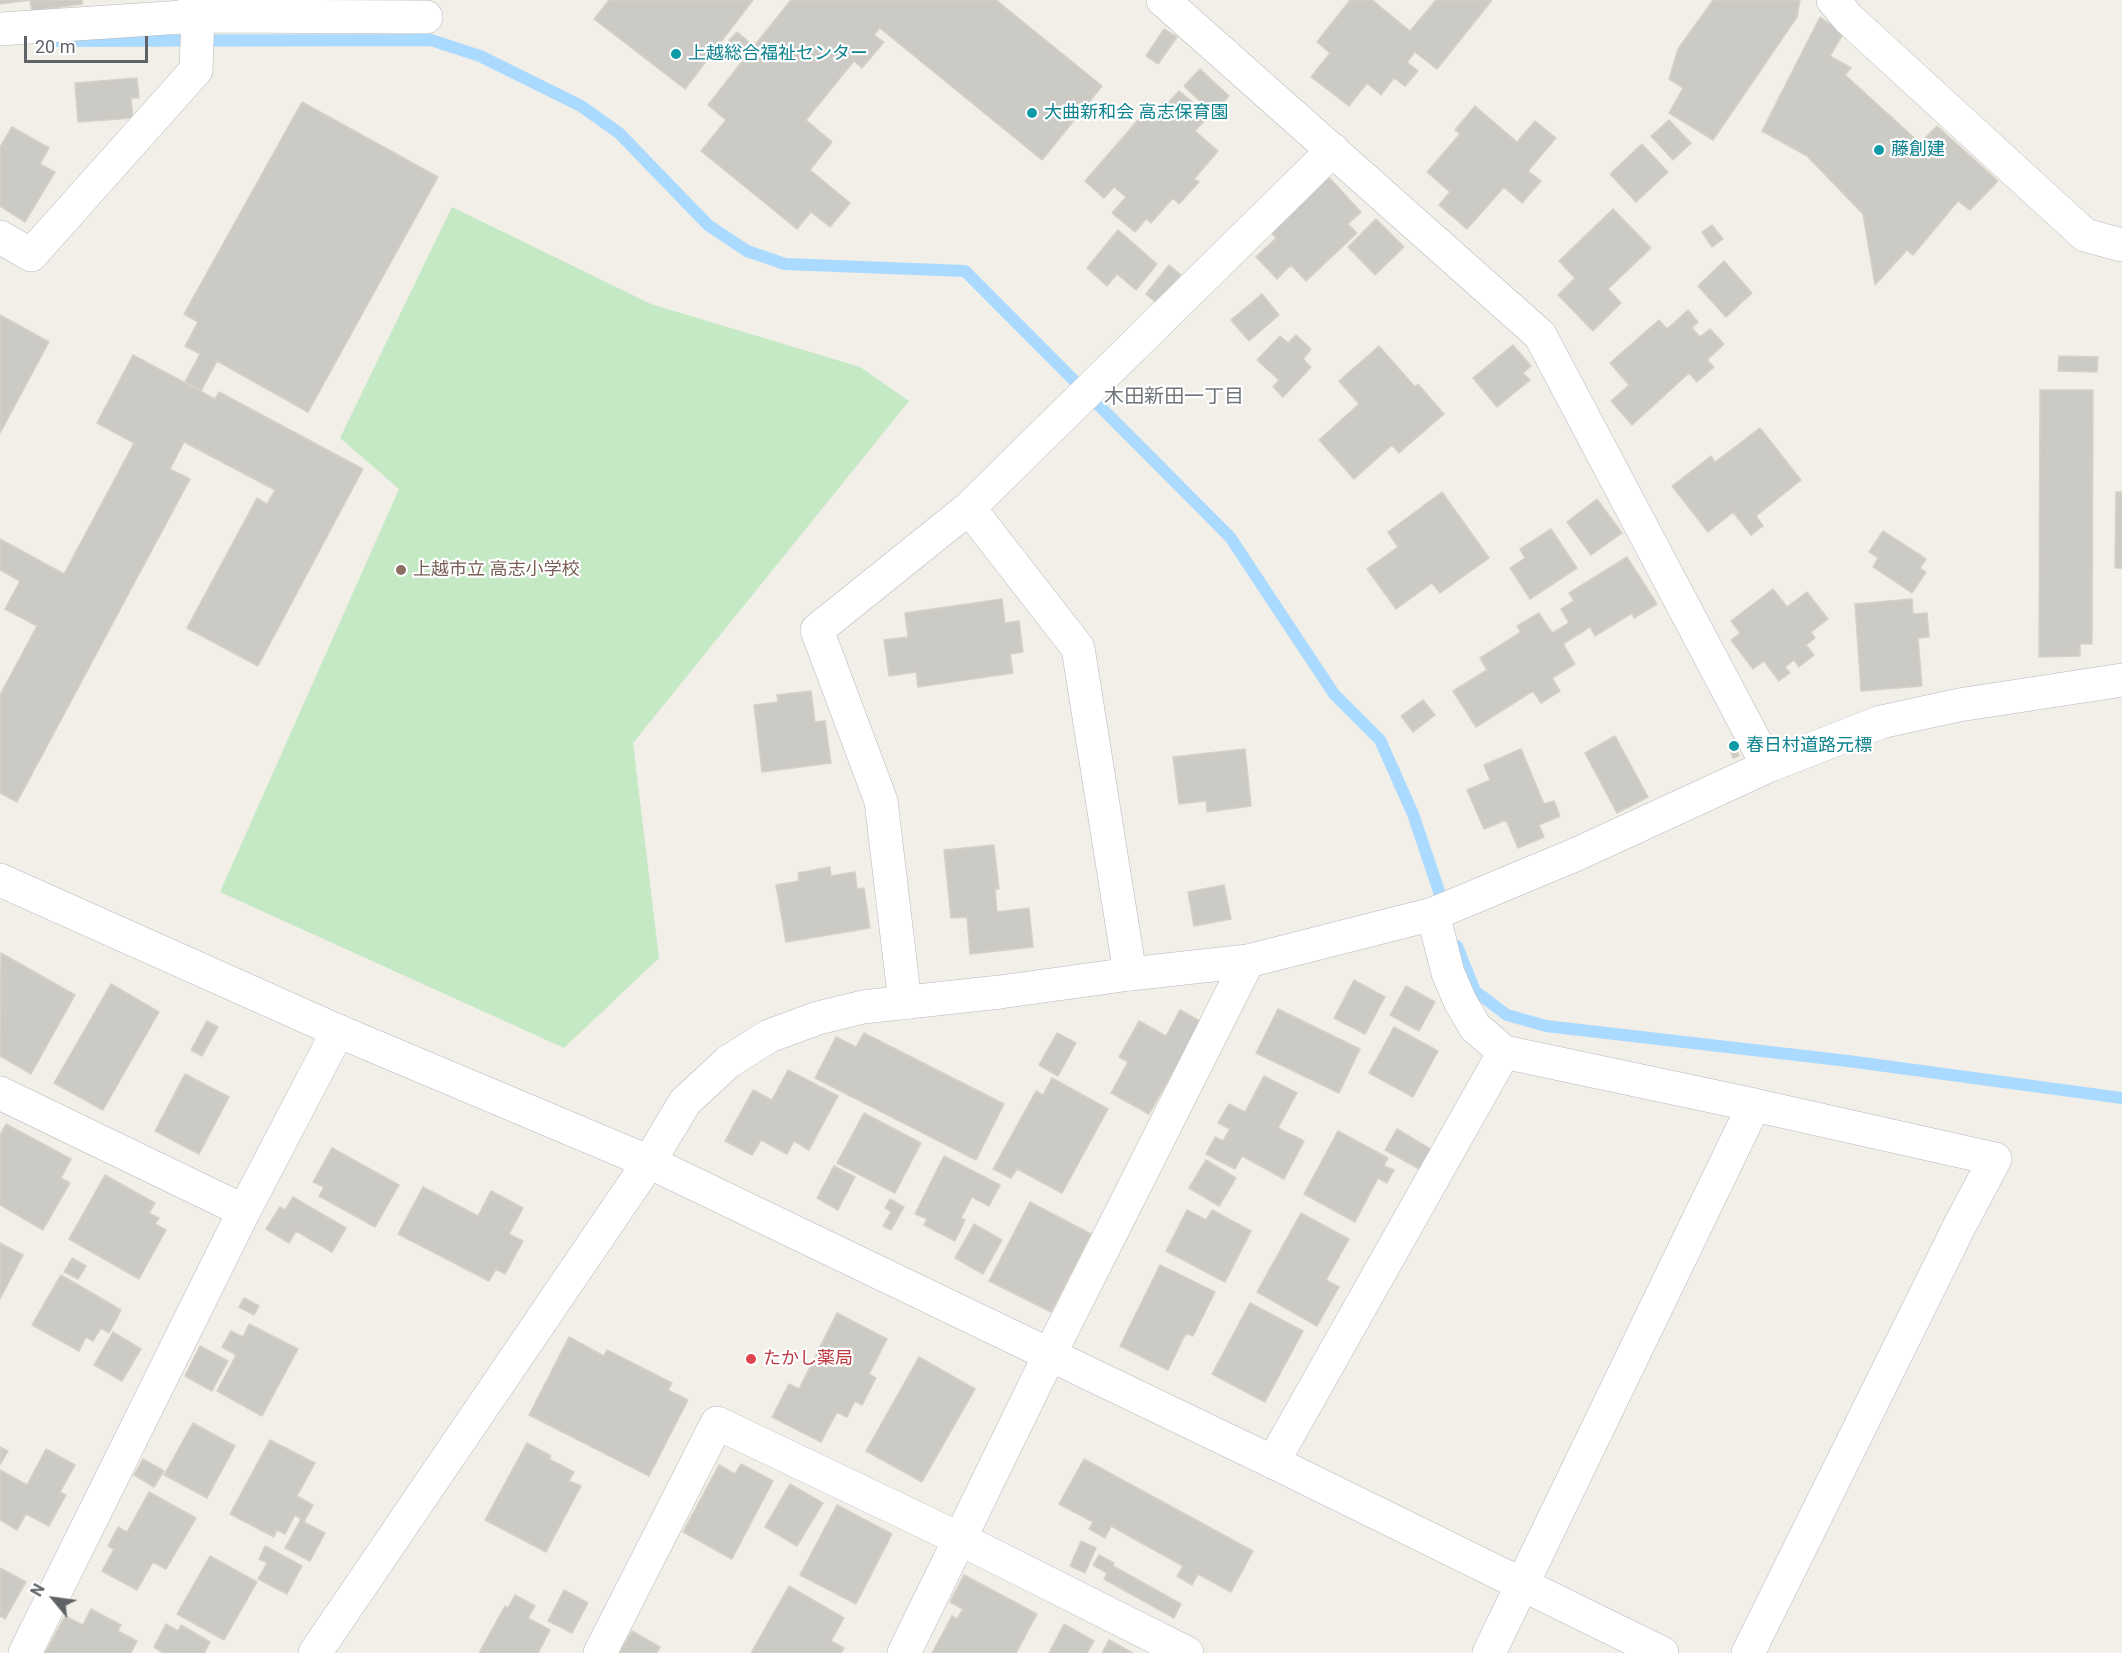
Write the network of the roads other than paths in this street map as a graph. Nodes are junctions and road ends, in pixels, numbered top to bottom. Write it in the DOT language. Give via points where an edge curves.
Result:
graph roads {
  1 [pos="1163,0"];
  2 [pos="1845,6"];
  3 [pos="197,8"];
  4 [pos="426,17"];
  5 [pos="0,29"];
  6 [pos="1333,150"];
  7 [pos="0,237"];
  8 [pos="2122,245"];
  9 [pos="969,508"];
  10 [pos="2122,680"];
  11 [pos="1768,766"];
  12 [pos="0,880"];
  13 [pos="1437,913"];
  14 [pos="1248,961"];
  15 [pos="1130,974"];
  16 [pos="905,1003"];
  17 [pos="338,1031"];
  18 [pos="1504,1052"];
  19 [pos="0,1093"];
  20 [pos="1754,1105"];
  21 [pos="649,1162"];
  22 [pos="244,1211"];
  23 [pos="1050,1354"];
  24 [pos="1273,1462"];
  25 [pos="960,1539"];
  26 [pos="1524,1584"];
  27 [pos="25,1653"];
  28 [pos="315,1653"];
  29 [pos="600,1653"];
  30 [pos="904,1653"];
  31 [pos="1187,1653"];
  32 [pos="1489,1653"];
  33 [pos="1662,1653"];
  34 [pos="1748,1653"];
  1 -- 6 [label="street"];
  2 -- 8 [label="street" via="2085,235"];
  3 -- 4 [label="street"];
  3 -- 5 [label="street"];
  3 -- 7 [label="street" via="196,70 31,255"];
  6 -- 9 [label="street"];
  6 -- 11 [label="street" via="1540,335"];
  9 -- 15 [label="street" via="1078,648"];
  9 -- 16 [label="street" via="817,630 881,801"];
  10 -- 11 [label="street" via="1959,705 1881,722"];
  11 -- 13 [label="street"];
  12 -- 17 [label="street"];
  13 -- 14 [label="street"];
  13 -- 18 [label="street" via="1448,973 1460,1001 1475,1027"];
  14 -- 15 [label="street"];
  14 -- 23 [label="street"];
  15 -- 16 [label="street"];
  16 -- 21 [label="street" via="863,1007 769,1036 728,1062 685,1102"];
  17 -- 21 [label="street"];
  17 -- 22 [label="street"];
  18 -- 20 [label="street"];
  18 -- 24 [label="street"];
  19 -- 22 [label="street"];
  20 -- 26 [label="street"];
  20 -- 34 [label="street" via="1995,1159"];
  21 -- 23 [label="street"];
  21 -- 28 [label="street"];
  22 -- 27 [label="street"];
  23 -- 24 [label="street"];
  23 -- 25 [label="street"];
  24 -- 26 [label="street"];
  25 -- 29 [label="street" via="717,1423"];
  25 -- 30 [label="street"];
  25 -- 31 [label="street"];
  26 -- 32 [label="street"];
  26 -- 33 [label="street"];
}
